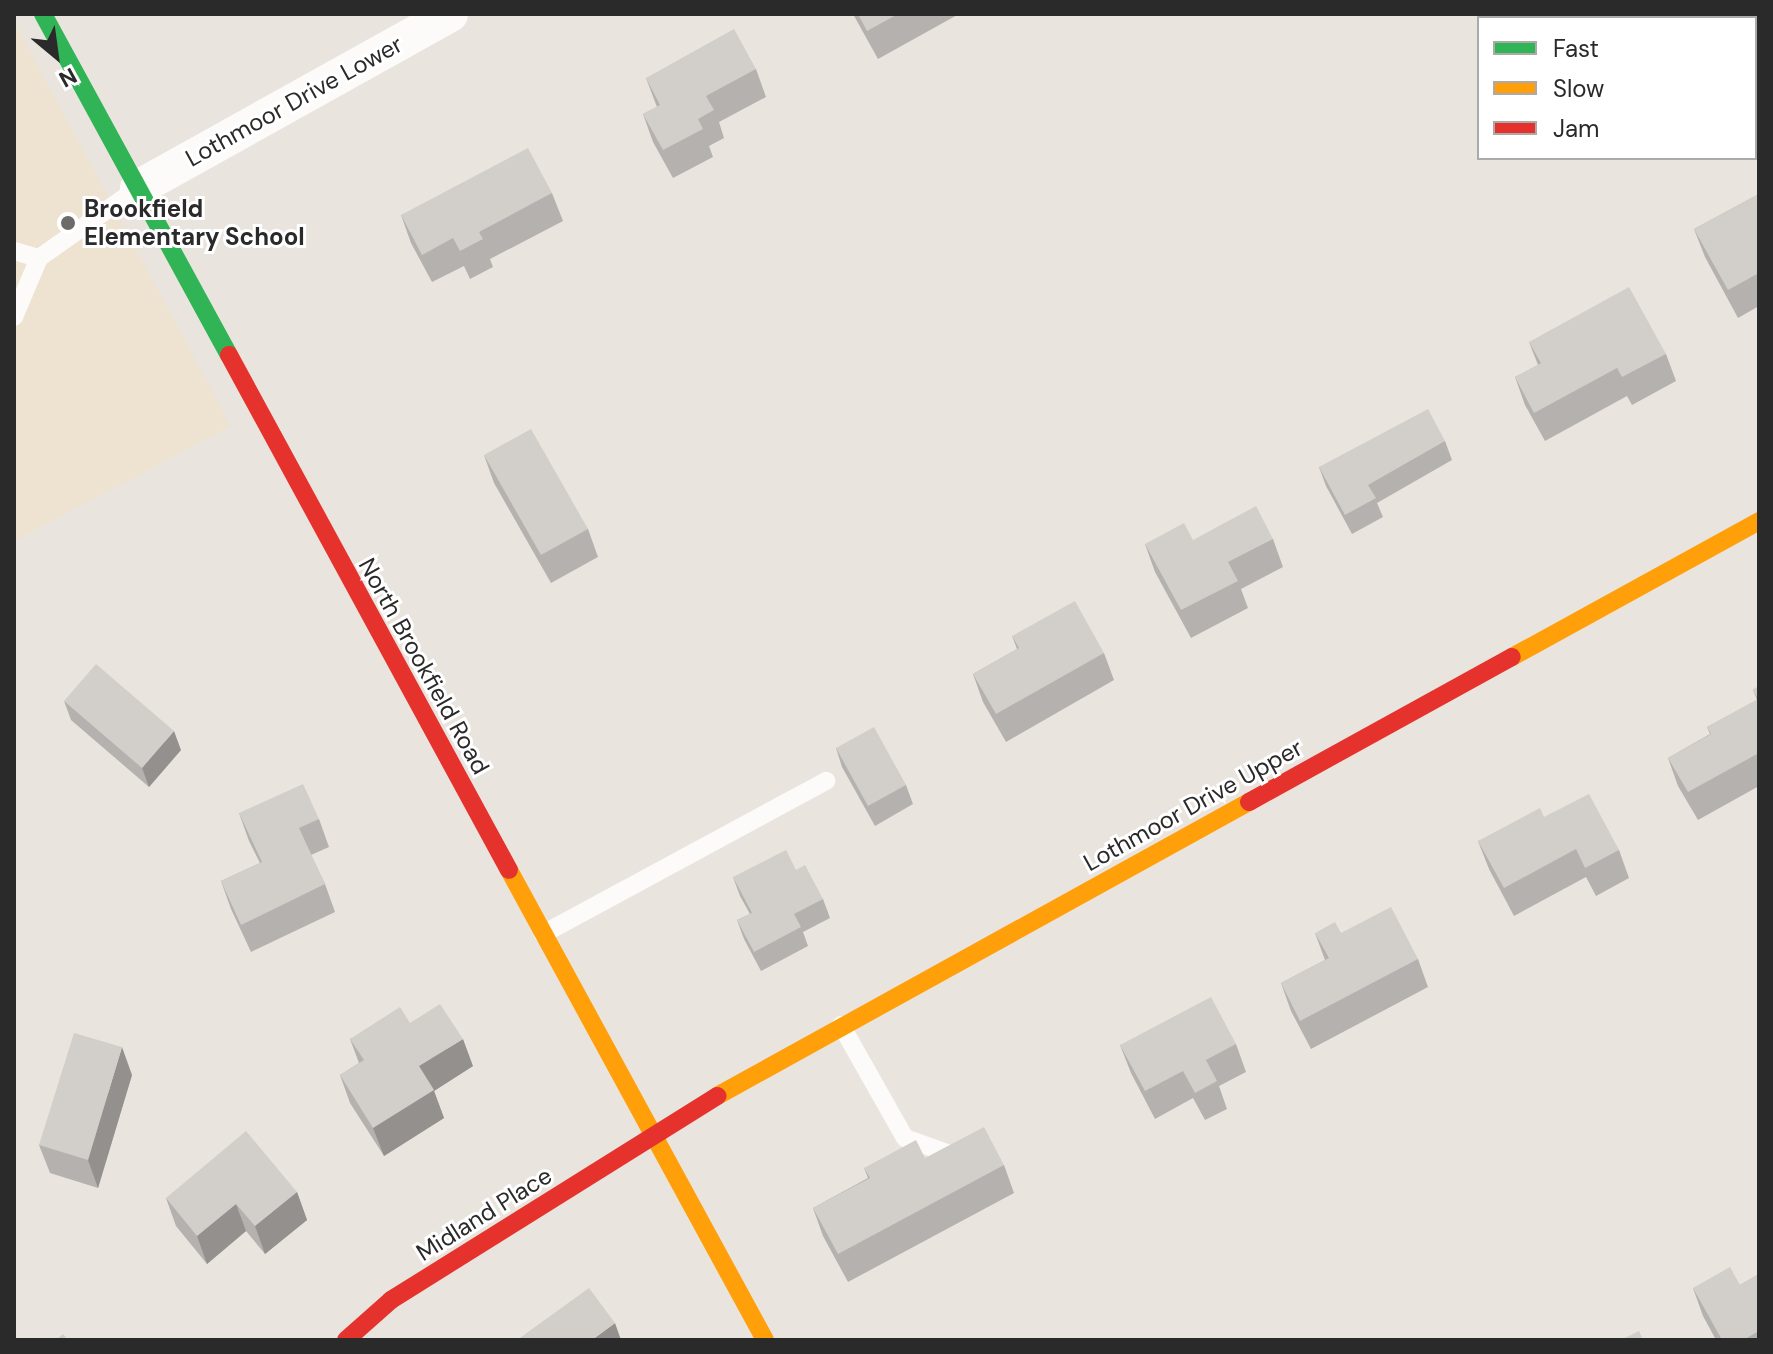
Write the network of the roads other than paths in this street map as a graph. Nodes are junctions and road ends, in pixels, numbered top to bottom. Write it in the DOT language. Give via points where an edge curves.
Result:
graph roads {
  1 [pos="43,14"];
  2 [pos="450,14"];
  3 [pos="138,188"];
  4 [pos="14,251"];
  5 [pos="39,258"];
  6 [pos="14,317"];
  7 [pos="1759,521"];
  8 [pos="826,781"];
  9 [pos="543,934"];
  10 [pos="841,1025"];
  11 [pos="653,1137"];
  12 [pos="964,1159"];
  13 [pos="346,1340"];
  14 [pos="765,1340"];
  1 -- 3 [label="street, North Brookfield Road"];
  2 -- 3 [label="street, Lothmoor Drive Lower"];
  3 -- 5 [label="lane"];
  3 -- 9 [label="street, North Brookfield Road"];
  4 -- 5 [label="lane"];
  5 -- 6 [label="lane"];
  7 -- 10 [label="street, Lothmoor Drive Upper"];
  8 -- 9 [label="lane"];
  9 -- 11 [label="street, North Brookfield Road"];
  10 -- 11 [label="street, Lothmoor Drive Upper"];
  10 -- 12 [label="lane" via="905,1138"];
  11 -- 13 [label="street, Midland Place" via="391,1300"];
  11 -- 14 [label="street, North Brookfield Road"];
}
